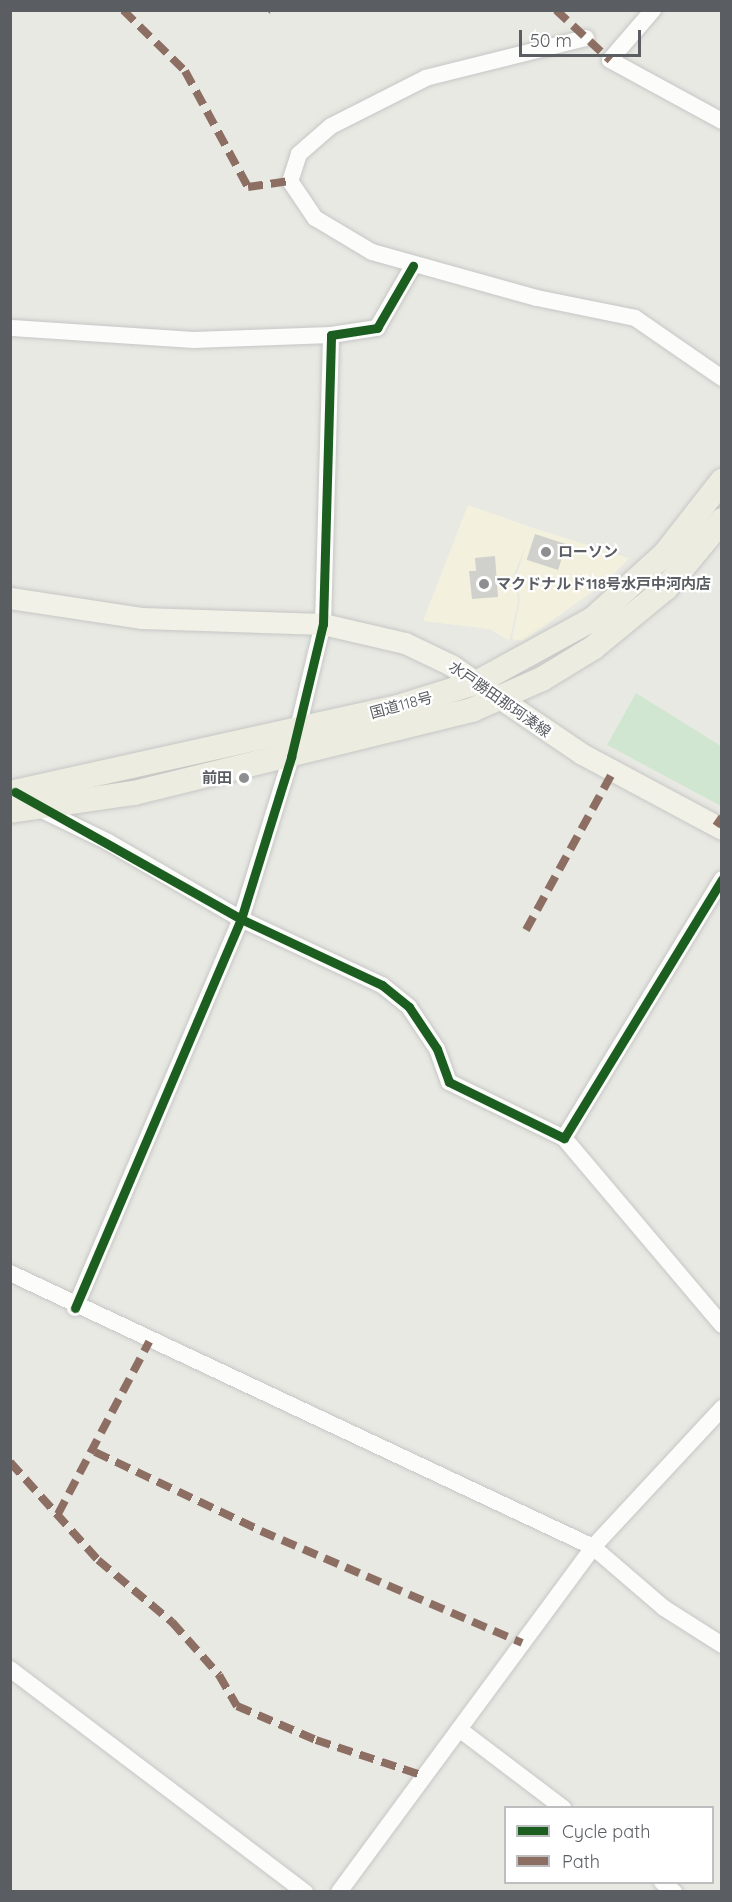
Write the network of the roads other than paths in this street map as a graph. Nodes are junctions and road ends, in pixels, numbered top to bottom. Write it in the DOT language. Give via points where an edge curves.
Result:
graph roads {
  1 [pos="653,10"];
  2 [pos="586,38"];
  3 [pos="722,121"];
  4 [pos="413,266"];
  5 [pos="11,331"];
  6 [pos="331,335"];
  7 [pos="722,378"];
  8 [pos="722,481"];
  9 [pos="722,520"];
  10 [pos="10,598"];
  11 [pos="322,624"];
  12 [pos="478,682"];
  13 [pos="500,698"];
  14 [pos="296,732"];
  15 [pos="291,757"];
  16 [pos="12,799"];
  17 [pos="38,808"];
  18 [pos="722,829"];
  19 [pos="722,879"];
  20 [pos="241,919"];
  21 [pos="564,1138"];
  22 [pos="10,1273"];
  23 [pos="75,1308"];
  24 [pos="722,1325"];
  25 [pos="722,1408"];
  26 [pos="593,1547"];
  27 [pos="722,1645"];
  28 [pos="10,1669"];
  29 [pos="459,1729"];
  30 [pos="560,1806"];
  31 [pos="305,1892"];
  32 [pos="339,1892"];
  1 -- 3 [label="street" via="610,60"];
  2 -- 4 [label="street" via="426,78 331,126 299,154 290,181 315,218 353,243"];
  4 -- 6 [label="street" via="377,328"];
  4 -- 7 [label="street" via="635,318"];
  5 -- 6 [label="street" via="194,340"];
  6 -- 11 [label="street"];
  8 -- 12 [label="highway, 国道118号" via="665,554 593,619"];
  9 -- 13 [label="highway, 国道118号" via="691,561 637,614 558,671"];
  10 -- 11 [label="main road, 水戸勝田那珂湊線" via="142,618"];
  11 -- 12 [label="main road, 水戸勝田那珂湊線" via="405,644"];
  11 -- 14 [label="street"];
  12 -- 13 [label="main road, 水戸勝田那珂湊線"];
  12 -- 14 [label="highway, 国道118号"];
  13 -- 15 [label="highway, 国道118号" via="433,722"];
  13 -- 18 [label="main road, 水戸勝田那珂湊線" via="582,754"];
  14 -- 15 [label="street"];
  14 -- 16 [label="highway, 国道118号"];
  15 -- 17 [label="highway, 国道118号"];
  15 -- 20 [label="street"];
  16 -- 17 [label="highway, 国道118号"];
  17 -- 20 [label="street" via="108,842"];
  19 -- 21 [label="street"];
  20 -- 21 [label="street" via="382,985 409,1007 436,1049 449,1082"];
  20 -- 23 [label="street"];
  21 -- 24 [label="street"];
  22 -- 23 [label="street"];
  23 -- 26 [label="street"];
  25 -- 26 [label="street"];
  26 -- 27 [label="street" via="664,1608"];
  26 -- 29 [label="street"];
  28 -- 31 [label="street"];
  29 -- 30 [label="street"];
  29 -- 32 [label="street"];
}
